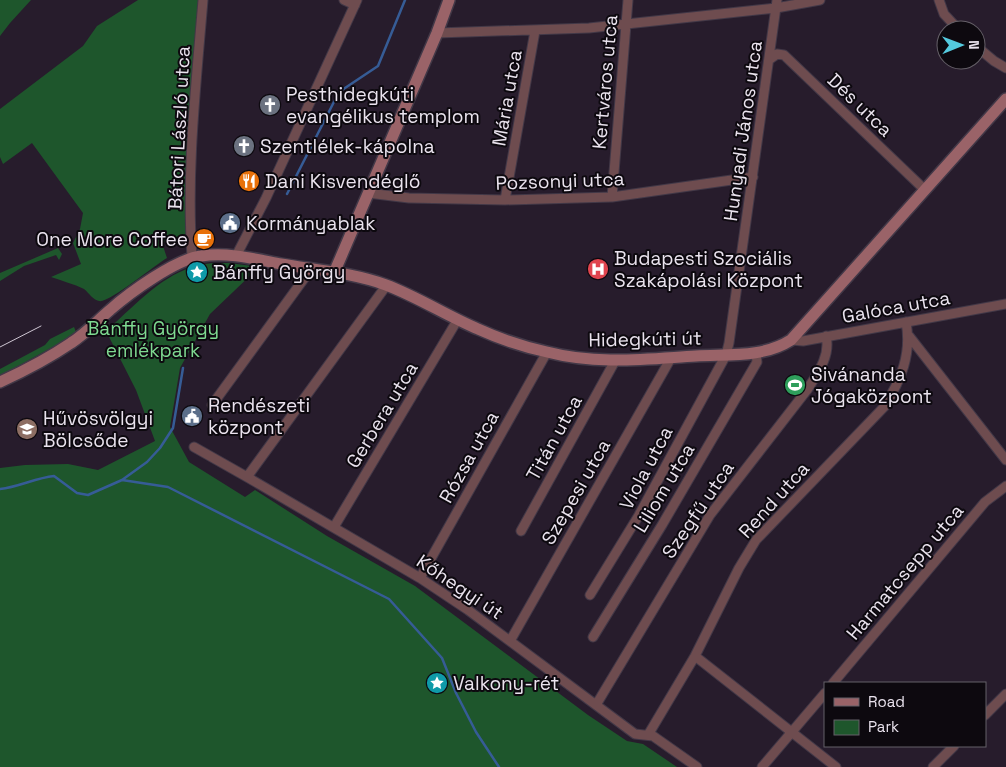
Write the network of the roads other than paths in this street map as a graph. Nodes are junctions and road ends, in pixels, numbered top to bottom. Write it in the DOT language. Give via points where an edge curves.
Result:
graph roads {
  1 [pos="203,0"];
  2 [pos="344,0"];
  3 [pos="449,0"];
  4 [pos="628,0"];
  5 [pos="820,0"];
  6 [pos="939,0"];
  7 [pos="356,2"];
  8 [pos="776,4"];
  9 [pos="950,20"];
  10 [pos="626,25"];
  11 [pos="535,31"];
  12 [pos="437,33"];
  13 [pos="986,54"];
  14 [pos="770,59"];
  15 [pos="1006,68"];
  16 [pos="1006,99"];
  17 [pos="753,177"];
  18 [pos="922,187"];
  19 [pos="368,193"];
  20 [pos="612,197"];
  21 [pos="505,200"];
  22 [pos="236,256"];
  23 [pos="192,257"];
  24 [pos="311,269"];
  25 [pos="334,273"];
  26 [pos="386,286"];
  27 [pos="1006,304"];
  28 [pos="458,319"];
  29 [pos="906,322"];
  30 [pos="826,336"];
  31 [pos="909,336"];
  32 [pos="791,340"];
  33 [pos="547,352"];
  34 [pos="756,353"];
  35 [pos="726,355"];
  36 [pos="671,358"];
  37 [pos="616,361"];
  38 [pos="0,382"];
  39 [pos="212,405"];
  40 [pos="194,447"];
  41 [pos="1006,460"];
  42 [pos="247,477"];
  43 [pos="1006,486"];
  44 [pos="334,528"];
  45 [pos="521,531"];
  46 [pos="420,578"];
  47 [pos="590,595"];
  48 [pos="593,637"];
  49 [pos="510,641"];
  50 [pos="695,656"];
  51 [pos="834,682"];
  52 [pos="824,694"];
  53 [pos="1006,694"];
  54 [pos="596,705"];
  55 [pos="986,714"];
  56 [pos="792,732"];
  57 [pos="648,735"];
  58 [pos="953,747"];
  59 [pos="697,767"];
  60 [pos="762,767"];
  61 [pos="836,767"];
  62 [pos="933,767"];
  1 -- 23 [label="street, Bátori László utca" via="194,112 190,208"];
  2 -- 7 [label="street"];
  3 -- 12 [label="main road"];
  4 -- 10 [label="street, Kertváros utca"];
  5 -- 8 [label="street"];
  6 -- 9 [label="street"];
  7 -- 22 [label="street"];
  8 -- 10 [label="street"];
  8 -- 14 [label="street, Hunyadi János utca"];
  10 -- 11 [label="street"];
  10 -- 20 [label="street, Kertváros utca"];
  11 -- 12 [label="street"];
  11 -- 21 [label="street, Mária utca"];
  12 -- 19 [label="main road"];
  13 -- 15 [label="street"];
  14 -- 17 [label="street, Hunyadi János utca"];
  14 -- 18 [label="street, Dés utca" via="777,54 784,55"];
  16 -- 18 [label="main road, Hidegkúti út"];
  17 -- 20 [label="street, Pozsonyi utca"];
  17 -- 35 [label="street, Hunyadi János utca"];
  18 -- 32 [label="main road, Hidegkúti út"];
  19 -- 21 [label="street, Pozsonyi utca" via="409,198"];
  19 -- 25 [label="main road"];
  20 -- 21 [label="street, Pozsonyi utca"];
  22 -- 23 [label="main road, Hidegkúti út"];
  22 -- 24 [label="main road, Hidegkúti út"];
  23 -- 38 [label="main road" via="157,276 111,309 72,343"];
  24 -- 25 [label="main road, Hidegkúti út"];
  24 -- 39 [label="street"];
  25 -- 26 [label="main road, Hidegkúti út"];
  26 -- 28 [label="main road, Hidegkúti út"];
  26 -- 42 [label="street"];
  27 -- 29 [label="street, Galóca utca"];
  28 -- 33 [label="main road, Hidegkúti út" via="502,338"];
  28 -- 44 [label="street, Gerbera utca"];
  29 -- 30 [label="street, Galóca utca"];
  29 -- 31 [label="street, Rend utca"];
  30 -- 32 [label="street, Galóca utca"];
  30 -- 54 [label="street, Szegfű utca" via="826,355 807,390 710,515"];
  31 -- 41 [label="street"];
  31 -- 50 [label="street, Rend utca" via="902,375 884,407 756,540"];
  32 -- 34 [label="main road, Hidegkúti út" via="780,347"];
  33 -- 37 [label="main road, Hidegkúti út"];
  33 -- 46 [label="street, Rózsa utca"];
  34 -- 35 [label="main road, Hidegkúti út"];
  34 -- 48 [label="street, Liliom utca" via="757,362"];
  35 -- 36 [label="main road, Hidegkúti út"];
  35 -- 47 [label="street, Viola utca" via="639,515"];
  36 -- 37 [label="main road, Hidegkúti út"];
  36 -- 49 [label="street, Szepesi utca"];
  37 -- 45 [label="street, Titán utca"];
  40 -- 42 [label="street, Kőhegyi út"];
  42 -- 44 [label="street, Kőhegyi út"];
  43 -- 51 [label="street, Harmatcsepp utca" via="985,502"];
  44 -- 46 [label="street, Kőhegyi út"];
  46 -- 49 [label="street, Kőhegyi út"];
  49 -- 54 [label="street, Kőhegyi út"];
  50 -- 56 [label="street"];
  50 -- 57 [label="street, Rend utca"];
  52 -- 56 [label="street"];
  53 -- 55 [label="street"];
  54 -- 57 [label="street, Kőhegyi út" via="635,734"];
  56 -- 60 [label="street"];
  56 -- 61 [label="street"];
  57 -- 59 [label="street, Kőhegyi út"];
  58 -- 62 [label="street"];
}
